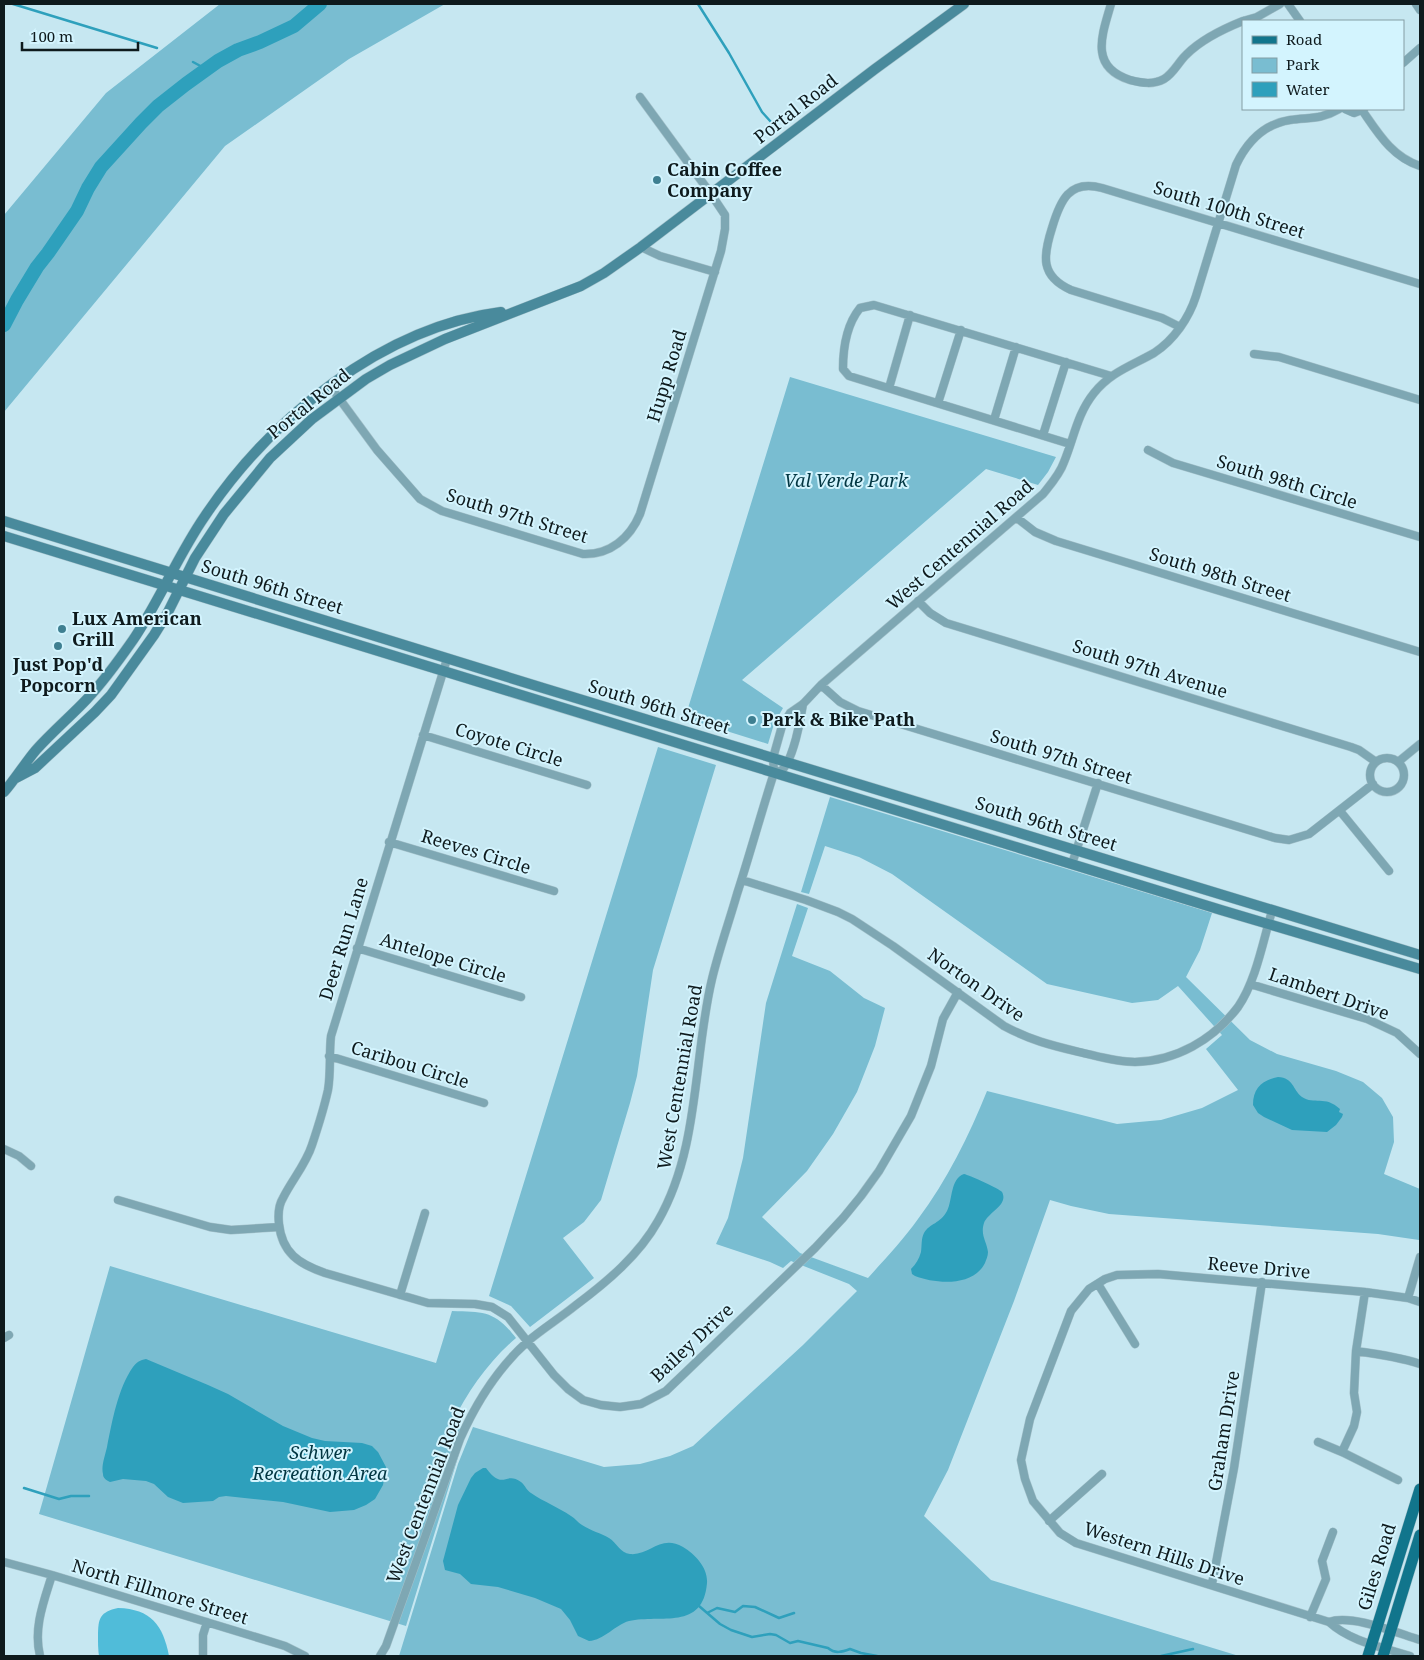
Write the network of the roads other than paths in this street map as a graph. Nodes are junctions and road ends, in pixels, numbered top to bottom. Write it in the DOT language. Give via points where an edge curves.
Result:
graph roads {
  1 [pos="964,4"];
  2 [pos="1111,4"];
  3 [pos="1280,4"];
  4 [pos="1288,4"];
  5 [pos="1416,4"];
  6 [pos="1420,10"];
  7 [pos="1246,20"];
  8 [pos="1299,20"];
  9 [pos="1242,21"];
  10 [pos="1420,48"];
  11 [pos="1404,62"];
  12 [pos="640,98"];
  13 [pos="1336,110"];
  14 [pos="1347,110"];
  15 [pos="1363,110"];
  16 [pos="1420,166"];
  17 [pos="711,194"];
  18 [pos="1219,222"];
  19 [pos="641,248"];
  20 [pos="715,272"];
  21 [pos="1420,284"];
  22 [pos="517,310"];
  23 [pos="910,315"];
  24 [pos="1180,327"];
  25 [pos="962,330"];
  26 [pos="1016,347"];
  27 [pos="1254,354"];
  28 [pos="1066,362"];
  29 [pos="1111,376"];
  30 [pos="330,386"];
  31 [pos="889,388"];
  32 [pos="339,398"];
  33 [pos="1420,400"];
  34 [pos="938,403"];
  35 [pos="994,420"];
  36 [pos="1043,435"];
  37 [pos="1070,444"];
  38 [pos="1148,450"];
  39 [pos="1017,518"];
  40 [pos="4,521"];
  41 [pos="4,536"];
  42 [pos="1420,537"];
  43 [pos="601,551"];
  44 [pos="172,572"];
  45 [pos="185,578"];
  46 [pos="165,586"];
  47 [pos="179,591"];
  48 [pos="918,601"];
  49 [pos="1420,652"];
  50 [pos="447,659"];
  51 [pos="442,672"];
  52 [pos="821,685"];
  53 [pos="803,704"];
  54 [pos="423,735"];
  55 [pos="1420,744"];
  56 [pos="773,758"];
  57 [pos="787,762"];
  58 [pos="1376,762"];
  59 [pos="1398,762"];
  60 [pos="774,773"];
  61 [pos="16,778"];
  62 [pos="1098,783"];
  63 [pos="1373,784"];
  64 [pos="587,785"];
  65 [pos="4,792"];
  66 [pos="1340,811"];
  67 [pos="390,842"];
  68 [pos="1078,846"];
  69 [pos="1072,864"];
  70 [pos="1389,871"];
  71 [pos="742,880"];
  72 [pos="554,891"];
  73 [pos="1272,910"];
  74 [pos="1268,924"];
  75 [pos="357,948"];
  76 [pos="1420,954"];
  77 [pos="1420,969"];
  78 [pos="1250,984"];
  79 [pos="958,992"];
  80 [pos="521,997"];
  81 [pos="1420,1054"];
  82 [pos="328,1056"];
  83 [pos="484,1103"];
  84 [pos="4,1149"];
  85 [pos="31,1166"];
  86 [pos="118,1200"];
  87 [pos="425,1213"];
  88 [pos="279,1227"];
  89 [pos="1420,1257"];
  90 [pos="1262,1282"];
  91 [pos="1098,1284"];
  92 [pos="1366,1292"];
  93 [pos="400,1295"];
  94 [pos="1408,1298"];
  95 [pos="1420,1302"];
  96 [pos="528,1341"];
  97 [pos="1135,1344"];
  98 [pos="1356,1351"];
  99 [pos="1420,1364"];
  100 [pos="1318,1442"];
  101 [pos="1342,1452"];
  102 [pos="1102,1474"];
  103 [pos="1398,1480"];
  104 [pos="1420,1488"];
  105 [pos="1049,1522"];
  106 [pos="1334,1532"];
  107 [pos="1420,1535"];
  108 [pos="4,1562"];
  109 [pos="52,1575"];
  110 [pos="1212,1584"];
  111 [pos="1310,1617"];
  112 [pos="206,1622"];
  113 [pos="1329,1622"];
  114 [pos="1377,1627"];
  115 [pos="1391,1632"];
  116 [pos="1420,1640"];
  117 [pos="1372,1644"];
  118 [pos="1384,1652"];
  119 [pos="40,1656"];
  120 [pos="203,1656"];
  121 [pos="305,1656"];
  122 [pos="380,1656"];
  123 [pos="1368,1656"];
  124 [pos="1410,1656"];
  1 -- 17 [label="main road, Portal Road"];
  2 -- 9 [label="street" via="1102,36 1104,60 1123,77 1139,82 1156,82 1168,76 1195,46"];
  3 -- 7 [label="street"];
  4 -- 8 [label="street"];
  5 -- 6 [label="street"];
  10 -- 11 [label="street"];
  12 -- 17 [label="street, Hupp Road"];
  13 -- 18 [label="street, West Centennial Road" via="1320,117 1278,123 1250,142 1236,165"];
  14 -- 15 [label="street" via="1354,113"];
  15 -- 16 [label="street" via="1394,152"];
  17 -- 19 [label="main road, Portal Road"];
  17 -- 20 [label="street, Hupp Road" via="725,215"];
  18 -- 21 [label="street, South 100th Street"];
  18 -- 24 [label="street, West Centennial Road" via="1194,303"];
  18 -- 24 [label="street, South 100th Street" via="1089,186 1077,188 1066,196 1057,210 1045,258 1059,283"];
  19 -- 20 [label="street"];
  19 -- 22 [label="main road, Portal Road" via="581,286"];
  20 -- 43 [label="street, Hupp Road" via="640,514 630,533 617,545"];
  22 -- 30 [label="main road, Portal Road" via="482,314 424,333 370,360"];
  22 -- 32 [label="main road, Portal Road" via="417,352"];
  23 -- 25 [label="street"];
  23 -- 31 [label="street"];
  23 -- 31 [label="street" via="874,305 860,308 849,330 842,369 849,376"];
  24 -- 29 [label="street, West Centennial Road" via="1159,349"];
  25 -- 26 [label="street"];
  25 -- 34 [label="street"];
  26 -- 28 [label="street"];
  26 -- 35 [label="street"];
  27 -- 33 [label="street" via="1279,357"];
  28 -- 29 [label="street"];
  28 -- 36 [label="street"];
  29 -- 37 [label="street, West Centennial Road" via="1085,405"];
  30 -- 32 [label="street, South 97th Street"];
  30 -- 44 [label="main road, Portal Road" via="277,430 240,469 204,517"];
  31 -- 34 [label="street"];
  32 -- 43 [label="street, South 97th Street" via="377,450 420,499 442,511 583,554"];
  32 -- 45 [label="main road, Portal Road" via="286,442 244,488 206,540"];
  34 -- 35 [label="street"];
  35 -- 36 [label="street"];
  36 -- 37 [label="street"];
  37 -- 39 [label="street, West Centennial Road" via="1063,465 1051,484"];
  38 -- 42 [label="street, South 98th Circle" via="1173,463"];
  39 -- 48 [label="street, West Centennial Road"];
  39 -- 49 [label="street, South 98th Street" via="1035,532 1056,541"];
  40 -- 44 [label="main road, South 96th Street"];
  41 -- 46 [label="main road, South 96th Street"];
  44 -- 45 [label="main road, South 96th Street"];
  44 -- 46 [label="main road, Portal Road"];
  45 -- 47 [label="main road, Portal Road"];
  45 -- 50 [label="main road, South 96th Street"];
  46 -- 47 [label="main road, South 96th Street"];
  46 -- 61 [label="main road, Portal Road" via="115,664 37,749"];
  47 -- 51 [label="main road, South 96th Street"];
  47 -- 61 [label="main road, Portal Road" via="154,635 111,695 35,768"];
  48 -- 52 [label="street, West Centennial Road"];
  48 -- 58 [label="street, South 97th Avenue" via="946,623 1351,747"];
  50 -- 51 [label="street, Deer Run Lane"];
  50 -- 56 [label="main road, South 96th Street"];
  51 -- 54 [label="street, Deer Run Lane"];
  51 -- 60 [label="main road, South 96th Street"];
  52 -- 53 [label="street, West Centennial Road"];
  52 -- 62 [label="street, South 97th Street" via="840,702 858,711"];
  53 -- 56 [label="street, West Centennial Road" via="790,713 782,726"];
  53 -- 57 [label="street"];
  54 -- 64 [label="street, Coyote Circle"];
  54 -- 67 [label="street, Deer Run Lane"];
  55 -- 59 [label="street"];
  56 -- 57 [label="main road, South 96th Street"];
  56 -- 60 [label="street, West Centennial Road"];
  57 -- 60 [label="street"];
  57 -- 68 [label="main road, South 96th Street"];
  58 -- 59 [label="street" via="1389,758"];
  58 -- 63 [label="street" via="1370,771"];
  59 -- 63 [label="street" via="1404,776 1397,789 1382,791"];
  60 -- 69 [label="main road, South 96th Street"];
  60 -- 71 [label="street, West Centennial Road"];
  61 -- 65 [label="main road"];
  62 -- 66 [label="street, South 97th Street" via="1289,840 1309,834"];
  62 -- 68 [label="street"];
  63 -- 66 [label="street"];
  66 -- 70 [label="street"];
  67 -- 72 [label="street, Reeves Circle"];
  67 -- 75 [label="street, Deer Run Lane"];
  68 -- 69 [label="street"];
  68 -- 73 [label="main road, South 96th Street"];
  69 -- 74 [label="main road, South 96th Street"];
  71 -- 79 [label="street, Norton Drive" via="806,900 852,919"];
  71 -- 96 [label="street, West Centennial Road" via="712,979 687,1141 681,1170 669,1199 658,1222 624,1265"];
  73 -- 74 [label="street, Norton Drive"];
  73 -- 76 [label="main road, South 96th Street"];
  74 -- 77 [label="main road, South 96th Street"];
  74 -- 78 [label="street, Norton Drive"];
  75 -- 80 [label="street, Antelope Circle"];
  75 -- 82 [label="street, Deer Run Lane"];
  78 -- 79 [label="street, Norton Drive" via="1238,1006 1216,1031 1200,1043 1175,1056 1134,1062 1096,1056 1023,1036"];
  78 -- 81 [label="street, Lambert Drive" via="1367,1019 1397,1033"];
  79 -- 96 [label="street, Bailey Drive" via="943,1019 931,1066 911,1116 866,1190 844,1218 666,1391 642,1404 620,1408 583,1400 554,1375"];
  82 -- 83 [label="street, Caribou Circle"];
  82 -- 88 [label="street, Deer Run Lane" via="328,1088 321,1117 310,1152 281,1200"];
  84 -- 85 [label="street"];
  86 -- 88 [label="street" via="210,1227 231,1230"];
  87 -- 93 [label="street"];
  88 -- 93 [label="street, Bailey Drive" via="288,1251 298,1261 311,1268"];
  89 -- 94 [label="street"];
  90 -- 91 [label="street, Reeve Drive" via="1132,1273 1117,1275"];
  90 -- 92 [label="street, Reeve Drive"];
  90 -- 110 [label="street, Graham Drive" via="1234,1468"];
  91 -- 97 [label="street"];
  91 -- 105 [label="street, Western Hills Drive" via="1089,1289 1071,1311 1024,1440 1021,1460 1025,1479 1033,1501"];
  92 -- 94 [label="street, Reeve Drive"];
  92 -- 98 [label="street"];
  93 -- 96 [label="street, Bailey Drive" via="428,1303 492,1307 508,1317"];
  94 -- 95 [label="street, Reeve Drive"];
  96 -- 122 [label="street, West Centennial Road" via="499,1371 470,1415"];
  98 -- 99 [label="street"];
  98 -- 101 [label="street" via="1354,1393 1357,1412"];
  100 -- 101 [label="street"];
  101 -- 103 [label="street"];
  102 -- 105 [label="street"];
  104 -- 114 [label="main road, Giles Road"];
  105 -- 110 [label="street, Western Hills Drive" via="1076,1543"];
  106 -- 111 [label="street" via="1322,1561 1326,1579"];
  107 -- 115 [label="main road, Giles Road"];
  108 -- 109 [label="street, North Fillmore Street"];
  109 -- 112 [label="street, North Fillmore Street"];
  109 -- 119 [label="street" via="39,1621"];
  110 -- 111 [label="street, Western Hills Drive"];
  111 -- 113 [label="street, Western Hills Drive"];
  112 -- 120 [label="street"];
  112 -- 121 [label="street, North Fillmore Street" via="285,1646"];
  113 -- 114 [label="street, Western Hills Drive" via="1349,1620"];
  113 -- 117 [label="street, Western Hills Drive" via="1338,1630"];
  114 -- 115 [label="street, Western Hills Drive"];
  114 -- 117 [label="main road, Giles Road"];
  115 -- 116 [label="street, Western Hills Drive"];
  115 -- 118 [label="main road, Giles Road"];
  117 -- 118 [label="street, Western Hills Drive"];
  117 -- 123 [label="main road, Giles Road"];
  118 -- 124 [label="street, Western Hills Drive"];
}
